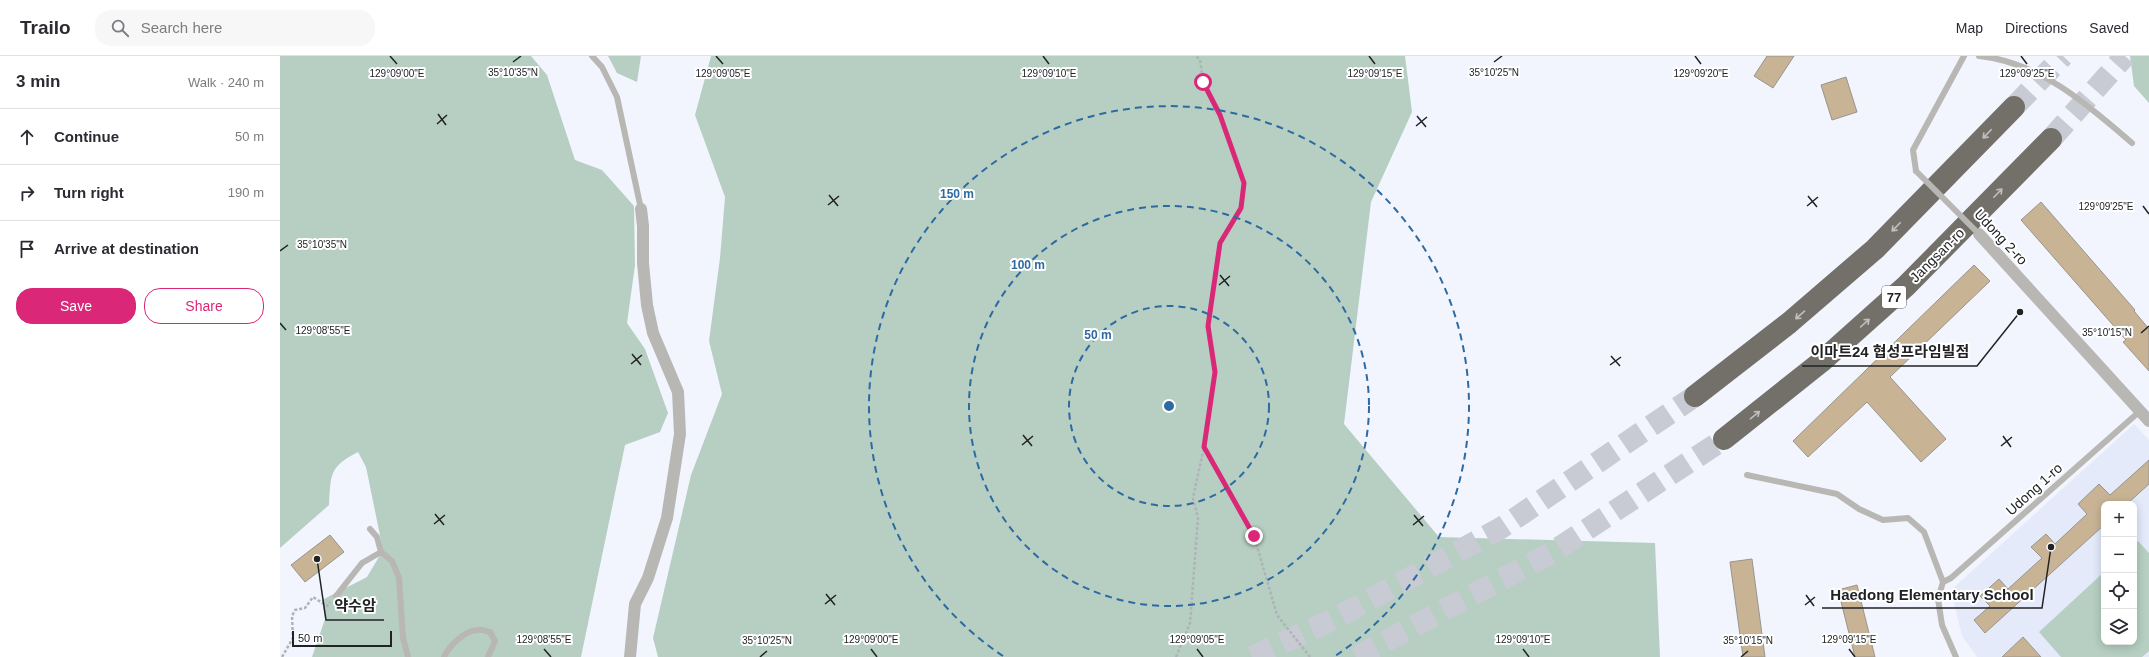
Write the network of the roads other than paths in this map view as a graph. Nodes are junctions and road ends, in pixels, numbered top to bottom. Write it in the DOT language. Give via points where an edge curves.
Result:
graph roads {
  1 [pos="592,56"];
  2 [pos="1964,56"];
  3 [pos="1980,56"];
  4 [pos="2014,106"];
  5 [pos="2051,139"];
  6 [pos="2132,143"];
  7 [pos="641,209"];
  8 [pos="1978,234"];
  9 [pos="1695,396"];
  10 [pos="2140,411"];
  11 [pos="2149,421"];
  12 [pos="1724,439"];
  13 [pos="1747,475"];
  14 [pos="370,529"];
  15 [pos="381,552"];
  16 [pos="1944,582"];
  17 [pos="336,596"];
  18 [pos="408,657"];
  19 [pos="444,657"];
  20 [pos="488,657"];
  21 [pos="630,657"];
  22 [pos="1956,657"];
  1 -- 7 [label="lane" via="602,67 617,97"];
  2 -- 8 [label="lane, Udong 2-ro, bridge" via="1913,150 1916,171"];
  3 -- 6 [label="lane" via="2021,65 2054,82 2094,110"];
  4 -- 9 [label="highway, one-way" via="1875,249 1789,323"];
  12 -- 5 [label="highway, Jangsan-ro / 77, one-way" via="1821,362 1906,286"];
  7 -- 21 [label="street" via="647,305 654,333 678,392 680,434 667,518 648,578 635,604"];
  8 -- 10 [label="street, Udong 2-ro"];
  10 -- 11 [label="street, Udong 2-ro"];
  10 -- 16 [label="lane, Udong 1-ro"];
  13 -- 16 [label="lane" via="1837,494 1859,509 1883,520 1908,518 1924,532"];
  14 -- 15 [label="lane" via="377,537"];
  15 -- 17 [label="lane" via="362,563"];
  15 -- 18 [label="lane" via="392,561 399,578 403,638"];
  16 -- 22 [label="lane" via="1938,600 1942,625"];
  19 -- 20 [label="lane" via="462,636 477,630 490,632 494,641"];
}
